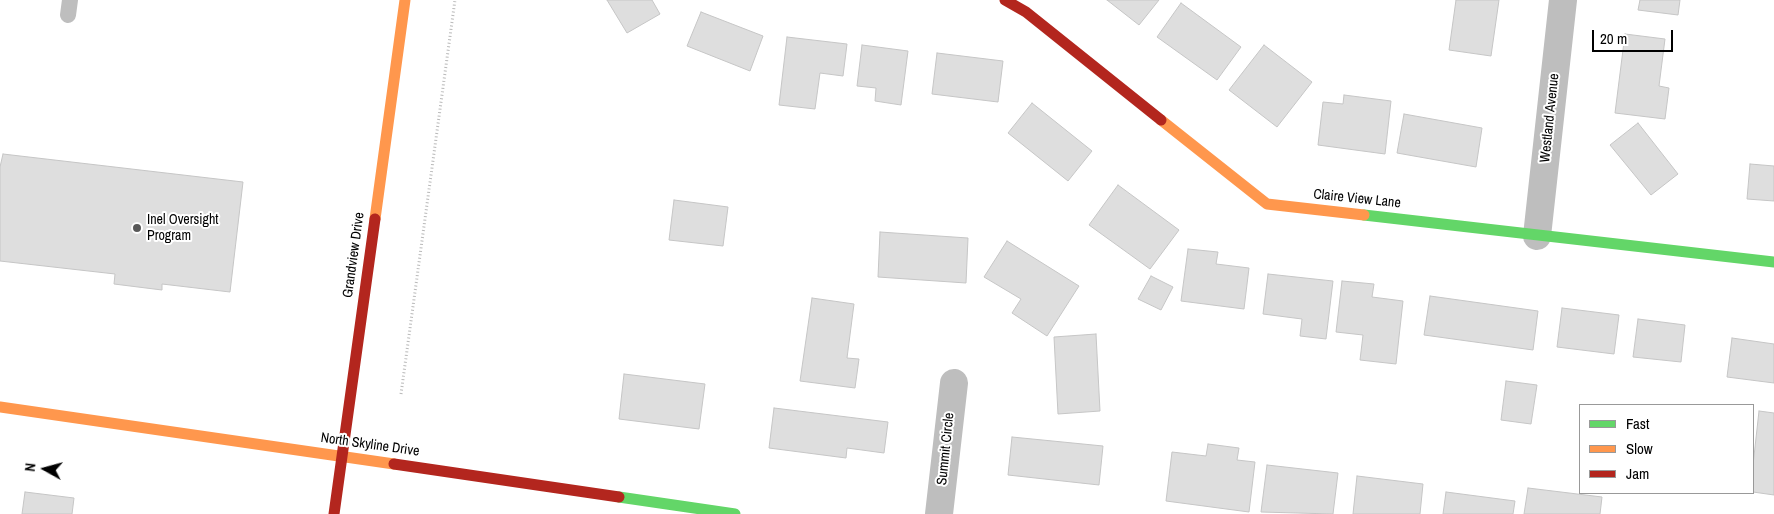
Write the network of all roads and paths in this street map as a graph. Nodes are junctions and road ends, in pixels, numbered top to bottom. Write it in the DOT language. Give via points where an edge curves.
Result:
graph roads {
  1 [pos="404,0"];
  2 [pos="456,0"];
  3 [pos="1005,0"];
  4 [pos="1563,0"];
  5 [pos="1537,236"];
  6 [pos="1774,262"];
  7 [pos="954,383"];
  8 [pos="401,394"];
  9 [pos="0,407"];
  10 [pos="342,456"];
  11 [pos="706,512"];
  12 [pos="334,514"];
  13 [pos="735,514"];
  14 [pos="939,514"];
  1 -- 10 [label="main road, Grandview Drive"];
  2 -- 8 [label="path"];
  3 -- 5 [label="main road, Claire View Lane" via="1026,12 1266,204"];
  4 -- 5 [label="street, Westland Avenue"];
  5 -- 6 [label="main road, Claire View Lane"];
  7 -- 14 [label="street, Summit Circle"];
  9 -- 10 [label="main road, North Skyline Drive"];
  10 -- 11 [label="main road, North Skyline Drive"];
  10 -- 12 [label="main road, Grandview Drive"];
  11 -- 13 [label="main road, North Skyline Drive"];
}
